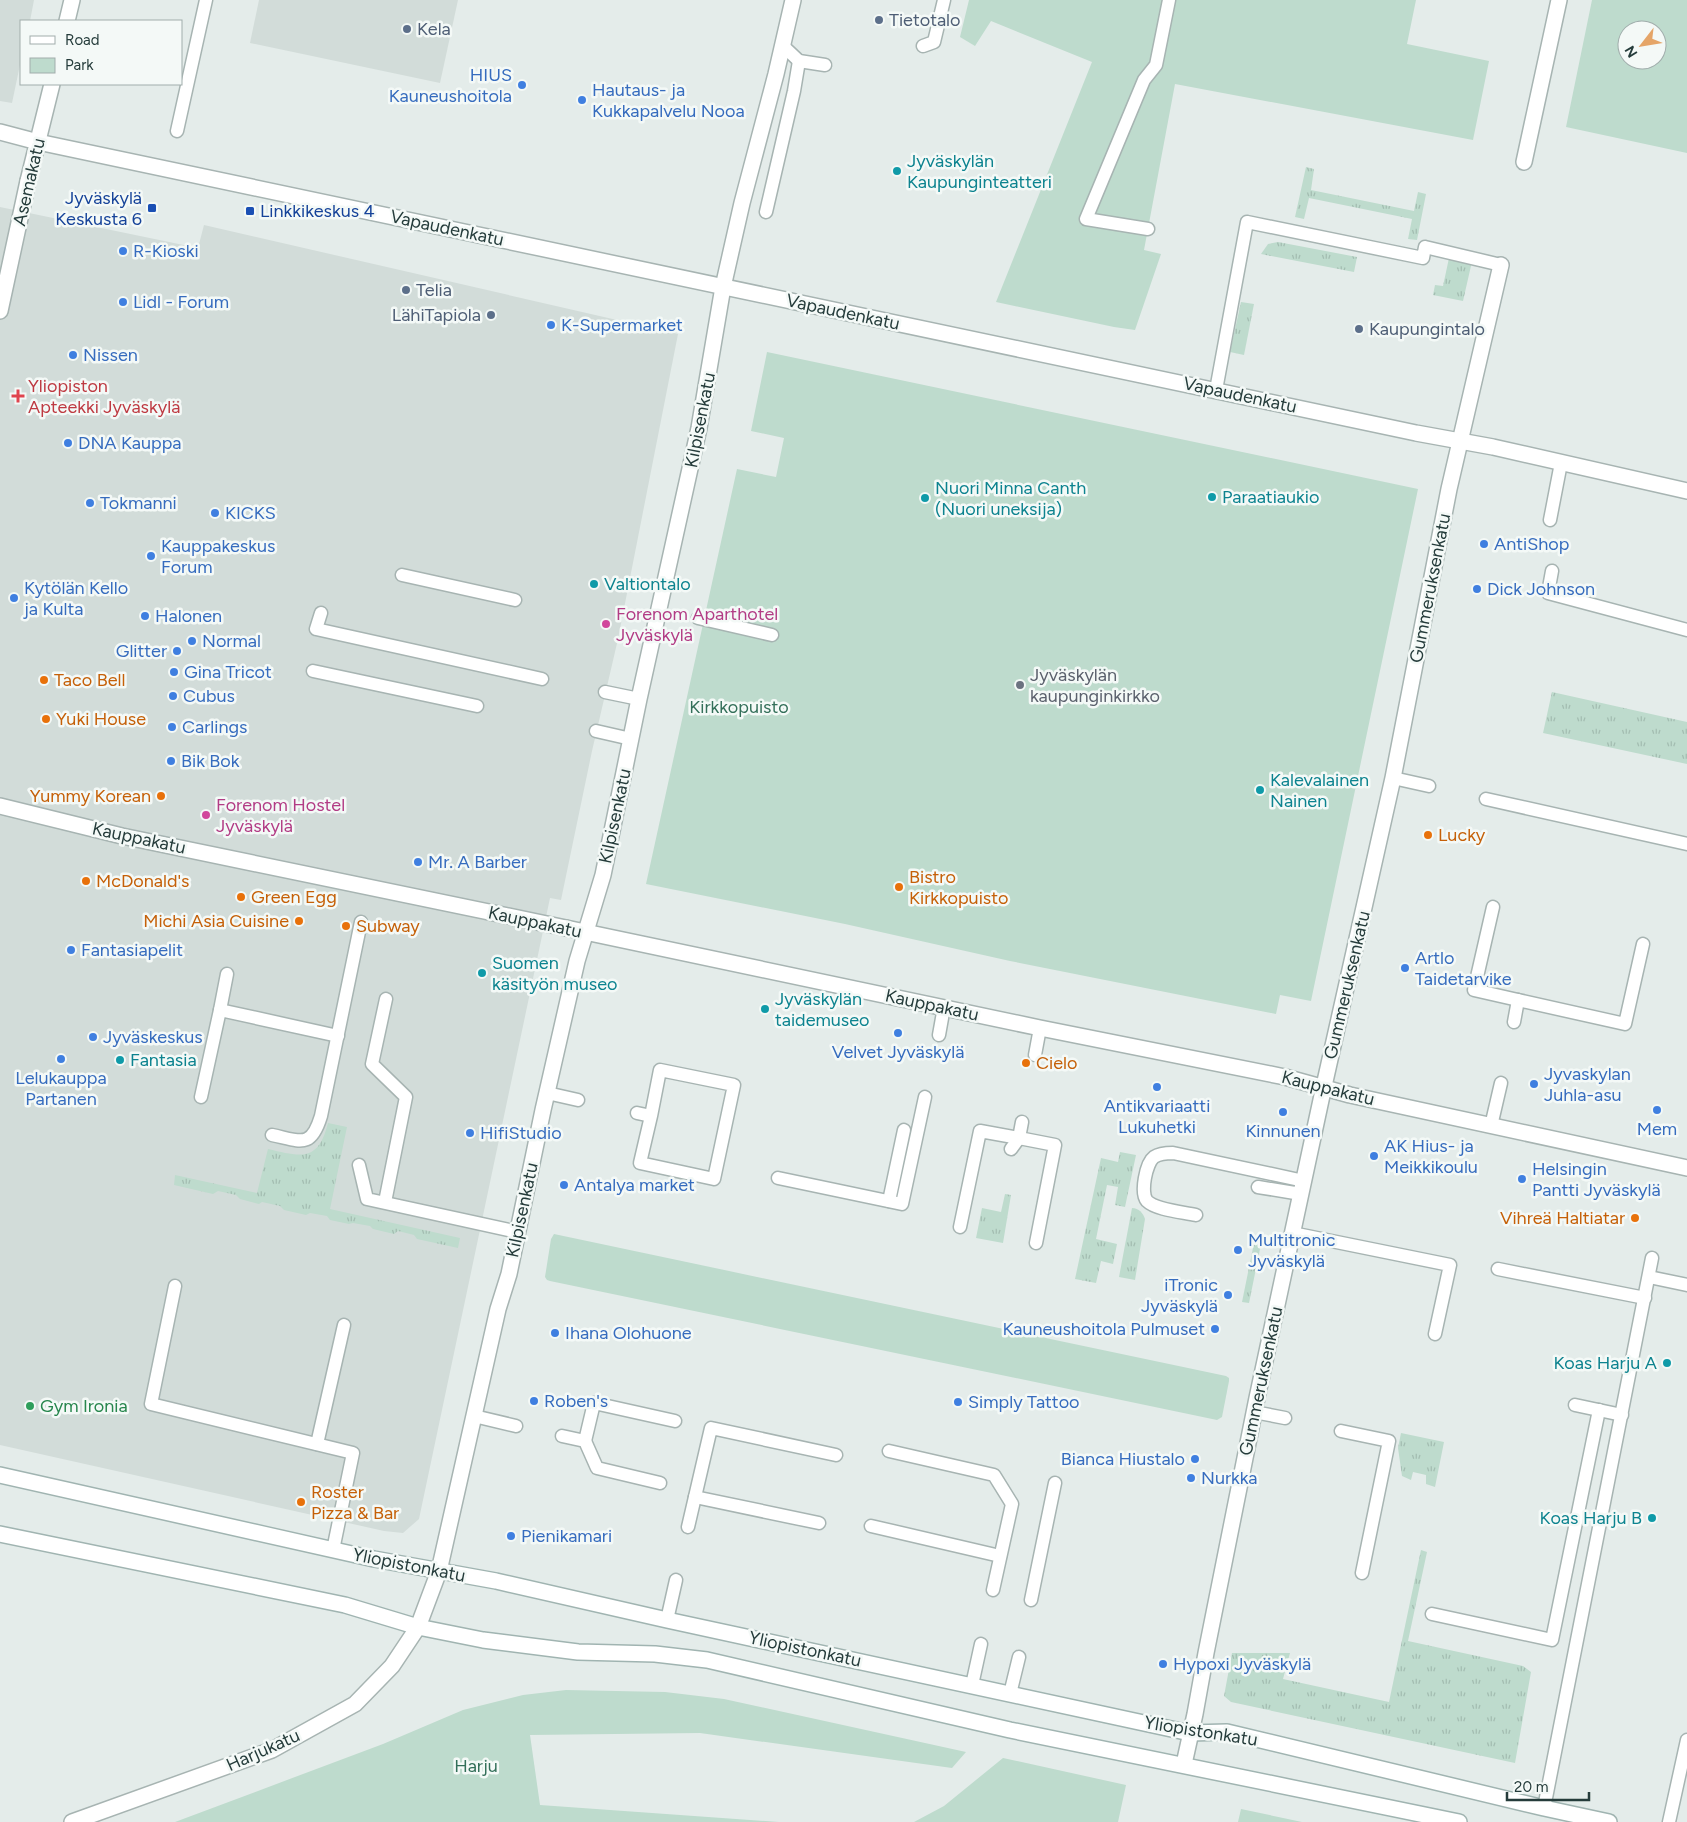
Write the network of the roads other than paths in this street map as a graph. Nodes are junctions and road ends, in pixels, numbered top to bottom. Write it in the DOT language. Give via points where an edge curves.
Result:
graph roads {
  1 [pos="72,0"];
  2 [pos="206,0"];
  3 [pos="792,0"];
  4 [pos="944,0"];
  5 [pos="1169,0"];
  6 [pos="1559,0"];
  7 [pos="67,20"];
  8 [pos="782,45"];
  9 [pos="923,46"];
  10 [pos="799,61"];
  11 [pos="824,65"];
  12 [pos="52,85"];
  13 [pos="177,130"];
  14 [pos="0,132"];
  15 [pos="38,142"];
  16 [pos="1524,162"];
  17 [pos="766,212"];
  18 [pos="1148,229"];
  19 [pos="1501,265"];
  20 [pos="723,287"];
  21 [pos="0,311"];
  22 [pos="1216,390"];
  23 [pos="1460,441"];
  24 [pos="1561,463"];
  25 [pos="1687,491"];
  26 [pos="1550,520"];
  27 [pos="1552,571"];
  28 [pos="402,575"];
  29 [pos="515,600"];
  30 [pos="321,613"];
  31 [pos="698,618"];
  32 [pos="1687,630"];
  33 [pos="772,635"];
  34 [pos="313,671"];
  35 [pos="542,679"];
  36 [pos="605,692"];
  37 [pos="639,699"];
  38 [pos="477,706"];
  39 [pos="596,731"];
  40 [pos="631,739"];
  41 [pos="1393,778"];
  42 [pos="1429,786"];
  43 [pos="1486,799"];
  44 [pos="0,806"];
  45 [pos="1687,844"];
  46 [pos="1493,907"];
  47 [pos="360,922"];
  48 [pos="586,932"];
  49 [pos="1643,944"];
  50 [pos="227,974"];
  51 [pos="386,999"];
  52 [pos="1518,1000"];
  53 [pos="944,1008"];
  54 [pos="220,1010"];
  55 [pos="1514,1022"];
  56 [pos="1040,1028"];
  57 [pos="939,1035"];
  58 [pos="338,1036"];
  59 [pos="1036,1055"];
  60 [pos="1501,1083"];
  61 [pos="1324,1086"];
  62 [pos="547,1092"];
  63 [pos="201,1097"];
  64 [pos="925,1097"];
  65 [pos="578,1100"];
  66 [pos="637,1113"];
  67 [pos="651,1116"];
  68 [pos="1022,1122"];
  69 [pos="1492,1126"];
  70 [pos="904,1130"];
  71 [pos="272,1135"];
  72 [pos="1015,1144"];
  73 [pos="359,1165"];
  74 [pos="1687,1168"];
  75 [pos="778,1178"];
  76 [pos="1258,1187"];
  77 [pos="1302,1188"];
  78 [pos="889,1201"];
  79 [pos="385,1202"];
  80 [pos="1196,1215"];
  81 [pos="960,1228"];
  82 [pos="518,1232"];
  83 [pos="1292,1233"];
  84 [pos="1036,1244"];
  85 [pos="1652,1258"];
  86 [pos="1498,1269"];
  87 [pos="1649,1277"];
  88 [pos="1687,1285"];
  89 [pos="175,1286"];
  90 [pos="1645,1298"];
  91 [pos="344,1325"];
  92 [pos="1435,1334"];
  93 [pos="1575,1405"];
  94 [pos="1599,1410"];
  95 [pos="1254,1412"];
  96 [pos="1622,1414"];
  97 [pos="474,1416"];
  98 [pos="1285,1418"];
  99 [pos="675,1421"];
  100 [pos="516,1426"];
  101 [pos="1340,1430"];
  102 [pos="562,1436"];
  103 [pos="585,1441"];
  104 [pos="317,1444"];
  105 [pos="889,1451"];
  106 [pos="836,1455"];
  107 [pos="0,1475"];
  108 [pos="1055,1482"];
  109 [pos="660,1483"];
  110 [pos="695,1497"];
  111 [pos="819,1523"];
  112 [pos="688,1526"];
  113 [pos="871,1526"];
  114 [pos="0,1534"];
  115 [pos="333,1550"];
  116 [pos="1000,1556"];
  117 [pos="440,1571"];
  118 [pos="1362,1573"];
  119 [pos="676,1580"];
  120 [pos="993,1590"];
  121 [pos="1030,1600"];
  122 [pos="1432,1614"];
  123 [pos="667,1620"];
  124 [pos="418,1627"];
  125 [pos="981,1644"];
  126 [pos="1019,1658"];
  127 [pos="972,1685"];
  128 [pos="1010,1694"];
  129 [pos="1190,1733"];
  130 [pos="1687,1740"];
  131 [pos="1184,1764"];
  132 [pos="1544,1808"];
  133 [pos="72,1822"];
  134 [pos="1459,1822"];
  135 [pos="1609,1822"];
  136 [pos="1669,1822"];
  1 -- 7 [label="street"];
  2 -- 13 [label="lane"];
  3 -- 8 [label="street, Kilpisenkatu"];
  4 -- 9 [label="lane" via="934,42"];
  5 -- 18 [label="lane" via="1156,65 1144,80 1086,219"];
  6 -- 16 [label="street"];
  8 -- 10 [label="lane"];
  8 -- 20 [label="street, Kilpisenkatu"];
  10 -- 11 [label="lane"];
  10 -- 17 [label="lane"];
  12 -- 15 [label="street, Asemakatu"];
  14 -- 15 [label="street, Vapaudenkatu"];
  15 -- 20 [label="street, Vapaudenkatu"];
  15 -- 21 [label="street, Asemakatu"];
  19 -- 22 [label="lane" via="1425,247 1423,258 1247,222"];
  19 -- 23 [label="street, Gummeruksenkatu"];
  20 -- 22 [label="street, Vapaudenkatu"];
  20 -- 37 [label="street, Kilpisenkatu" via="699,428"];
  22 -- 23 [label="street, Vapaudenkatu"];
  23 -- 24 [label="street, Vapaudenkatu"];
  23 -- 41 [label="street, Gummeruksenkatu"];
  24 -- 25 [label="street, Vapaudenkatu"];
  24 -- 26 [label="lane"];
  27 -- 32 [label="lane" via="1548,593"];
  28 -- 29 [label="lane"];
  30 -- 35 [label="lane" via="316,629"];
  31 -- 33 [label="lane"];
  34 -- 38 [label="lane"];
  36 -- 37 [label="lane"];
  37 -- 40 [label="street, Kilpisenkatu"];
  39 -- 40 [label="lane"];
  40 -- 48 [label="street, Kilpisenkatu" via="603,875"];
  41 -- 42 [label="lane"];
  41 -- 61 [label="street, Gummeruksenkatu"];
  43 -- 45 [label="lane"];
  44 -- 48 [label="street, Kauppakatu" via="122,836"];
  46 -- 52 [label="lane" via="1474,990"];
  47 -- 58 [label="lane"];
  48 -- 53 [label="street, Kauppakatu"];
  48 -- 62 [label="street, Kilpisenkatu" via="576,961"];
  49 -- 52 [label="lane" via="1625,1024"];
  50 -- 54 [label="lane"];
  51 -- 79 [label="lane" via="372,1064 406,1098"];
  52 -- 55 [label="lane"];
  53 -- 56 [label="street, Kauppakatu"];
  53 -- 57 [label="lane"];
  54 -- 58 [label="lane"];
  54 -- 63 [label="lane"];
  56 -- 59 [label="lane"];
  56 -- 61 [label="street, Kauppakatu"];
  58 -- 71 [label="lane" via="317,1130 312,1137 298,1141"];
  60 -- 69 [label="lane"];
  61 -- 69 [label="street, Kauppakatu" via="1350,1095"];
  61 -- 77 [label="street, Gummeruksenkatu"];
  62 -- 65 [label="lane"];
  62 -- 82 [label="street, Kilpisenkatu"];
  64 -- 78 [label="lane" via="902,1204"];
  66 -- 67 [label="lane"];
  67 -- 67 [label="lane" via="640,1163 714,1179 734,1086 660,1070"];
  68 -- 72 [label="lane"];
  69 -- 74 [label="street, Kauppakatu"];
  70 -- 78 [label="lane"];
  72 -- 81 [label="lane" via="980,1131"];
  72 -- 84 [label="lane" via="1055,1145"];
  73 -- 79 [label="lane" via="368,1199"];
  75 -- 78 [label="lane"];
  76 -- 77 [label="lane"];
  77 -- 80 [label="lane" via="1173,1153 1154,1157 1148,1166 1143,1187 1148,1202"];
  77 -- 83 [label="street, Gummeruksenkatu"];
  79 -- 82 [label="lane"];
  82 -- 97 [label="street, Kilpisenkatu"];
  83 -- 92 [label="lane" via="1450,1265"];
  83 -- 95 [label="street, Gummeruksenkatu"];
  85 -- 87 [label="lane"];
  86 -- 90 [label="lane"];
  87 -- 88 [label="lane"];
  87 -- 90 [label="lane"];
  89 -- 104 [label="lane" via="151,1404"];
  90 -- 96 [label="lane"];
  91 -- 104 [label="lane"];
  93 -- 94 [label="lane"];
  94 -- 96 [label="lane"];
  94 -- 122 [label="lane" via="1552,1640"];
  95 -- 98 [label="lane"];
  95 -- 129 [label="street, Gummeruksenkatu"];
  96 -- 132 [label="lane"];
  97 -- 100 [label="lane"];
  97 -- 117 [label="street, Kilpisenkatu"];
  99 -- 103 [label="lane" via="594,1403"];
  101 -- 118 [label="lane" via="1389,1441"];
  102 -- 103 [label="lane"];
  103 -- 109 [label="lane" via="596,1468"];
  104 -- 115 [label="lane" via="353,1453"];
  105 -- 116 [label="lane" via="994,1475 1012,1504"];
  106 -- 110 [label="lane" via="711,1428"];
  107 -- 115 [label="street, Yliopistonkatu"];
  108 -- 121 [label="lane"];
  110 -- 111 [label="lane"];
  110 -- 112 [label="lane"];
  113 -- 116 [label="lane"];
  114 -- 124 [label="street, Yliopistonkatu" via="345,1605"];
  115 -- 117 [label="street, Yliopistonkatu"];
  116 -- 120 [label="lane"];
  117 -- 123 [label="street, Yliopistonkatu"];
  117 -- 124 [label="street, Kilpisenkatu"];
  119 -- 123 [label="lane"];
  123 -- 127 [label="street, Yliopistonkatu"];
  124 -- 131 [label="street, Yliopistonkatu" via="483,1640 578,1652 655,1654 707,1660 1010,1730"];
  124 -- 133 [label="street, Harjukatu" via="392,1666 355,1704 272,1750"];
  125 -- 127 [label="lane"];
  126 -- 128 [label="lane"];
  127 -- 128 [label="street, Yliopistonkatu"];
  128 -- 129 [label="street, Yliopistonkatu"];
  129 -- 131 [label="street, Gummeruksenkatu"];
  129 -- 132 [label="street, Yliopistonkatu" via="1227,1732"];
  130 -- 136 [label="lane"];
  131 -- 134 [label="street, Yliopistonkatu"];
  132 -- 135 [label="street, Yliopistonkatu"];
}
